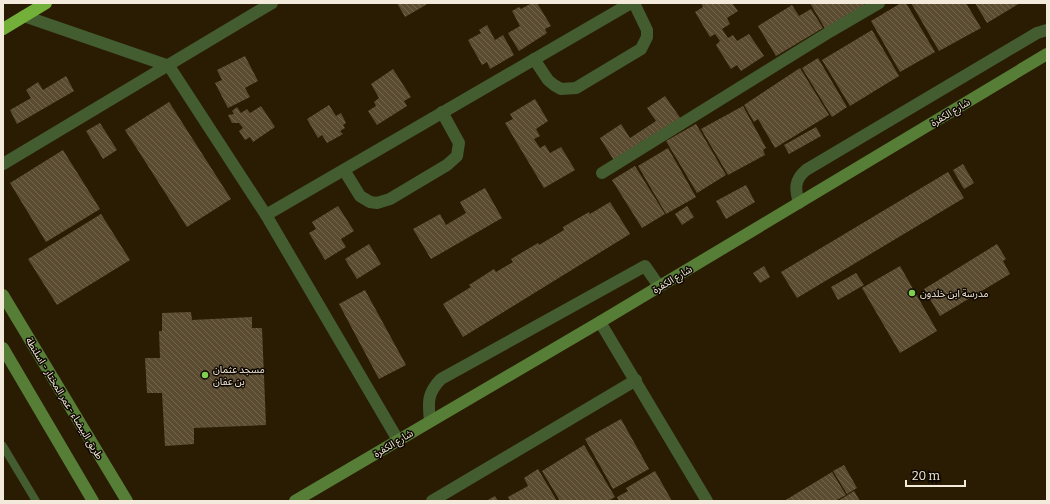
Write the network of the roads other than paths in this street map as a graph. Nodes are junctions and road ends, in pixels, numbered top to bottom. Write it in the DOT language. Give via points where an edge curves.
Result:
graph roads {
  1 [pos="46,3"];
  2 [pos="272,3"];
  3 [pos="633,3"];
  4 [pos="880,3"];
  5 [pos="24,16"];
  6 [pos="3,29"];
  7 [pos="1047,30"];
  8 [pos="1047,54"];
  9 [pos="534,59"];
  10 [pos="169,66"];
  11 [pos="442,112"];
  12 [pos="3,164"];
  13 [pos="344,170"];
  14 [pos="602,173"];
  15 [pos="799,202"];
  16 [pos="266,215"];
  17 [pos="659,286"];
  18 [pos="3,296"];
  19 [pos="600,322"];
  20 [pos="3,348"];
  21 [pos="636,380"];
  22 [pos="430,421"];
  23 [pos="398,440"];
  24 [pos="3,446"];
  25 [pos="36,501"];
  26 [pos="93,501"];
  27 [pos="127,501"];
  28 [pos="295,501"];
  29 [pos="432,501"];
  30 [pos="707,501"];
  1 -- 5 [label="highway"];
  2 -- 10 [label="street"];
  3 -- 9 [label="street"];
  3 -- 9 [label="street" via="647,30 647,37 641,49 576,88 561,89 554,85"];
  4 -- 14 [label="street" via="830,31"];
  5 -- 6 [label="highway"];
  5 -- 10 [label="street"];
  7 -- 15 [label="street" via="1037,33 806,170 801,174 796,186"];
  8 -- 15 [label="street, شارع الكفرة"];
  9 -- 11 [label="street"];
  10 -- 12 [label="street"];
  10 -- 16 [label="street"];
  11 -- 13 [label="street"];
  11 -- 13 [label="street" via="457,136 459,150 452,161 441,169 390,199 377,203 360,196"];
  13 -- 16 [label="street"];
  15 -- 17 [label="street, شارع الكفرة"];
  16 -- 23 [label="street"];
  17 -- 19 [label="street, شارع الكفرة"];
  17 -- 22 [label="street" via="645,266 441,379 430,394"];
  18 -- 27 [label="street, طريق البيضاء -عمر المختار - اسلنطة"];
  19 -- 21 [label="street"];
  19 -- 22 [label="street, شارع الكفرة"];
  20 -- 26 [label="street"];
  21 -- 29 [label="street"];
  21 -- 30 [label="street"];
  22 -- 23 [label="street, شارع الكفرة"];
  23 -- 28 [label="street, شارع الكفرة"];
  24 -- 25 [label="lane"];
}
